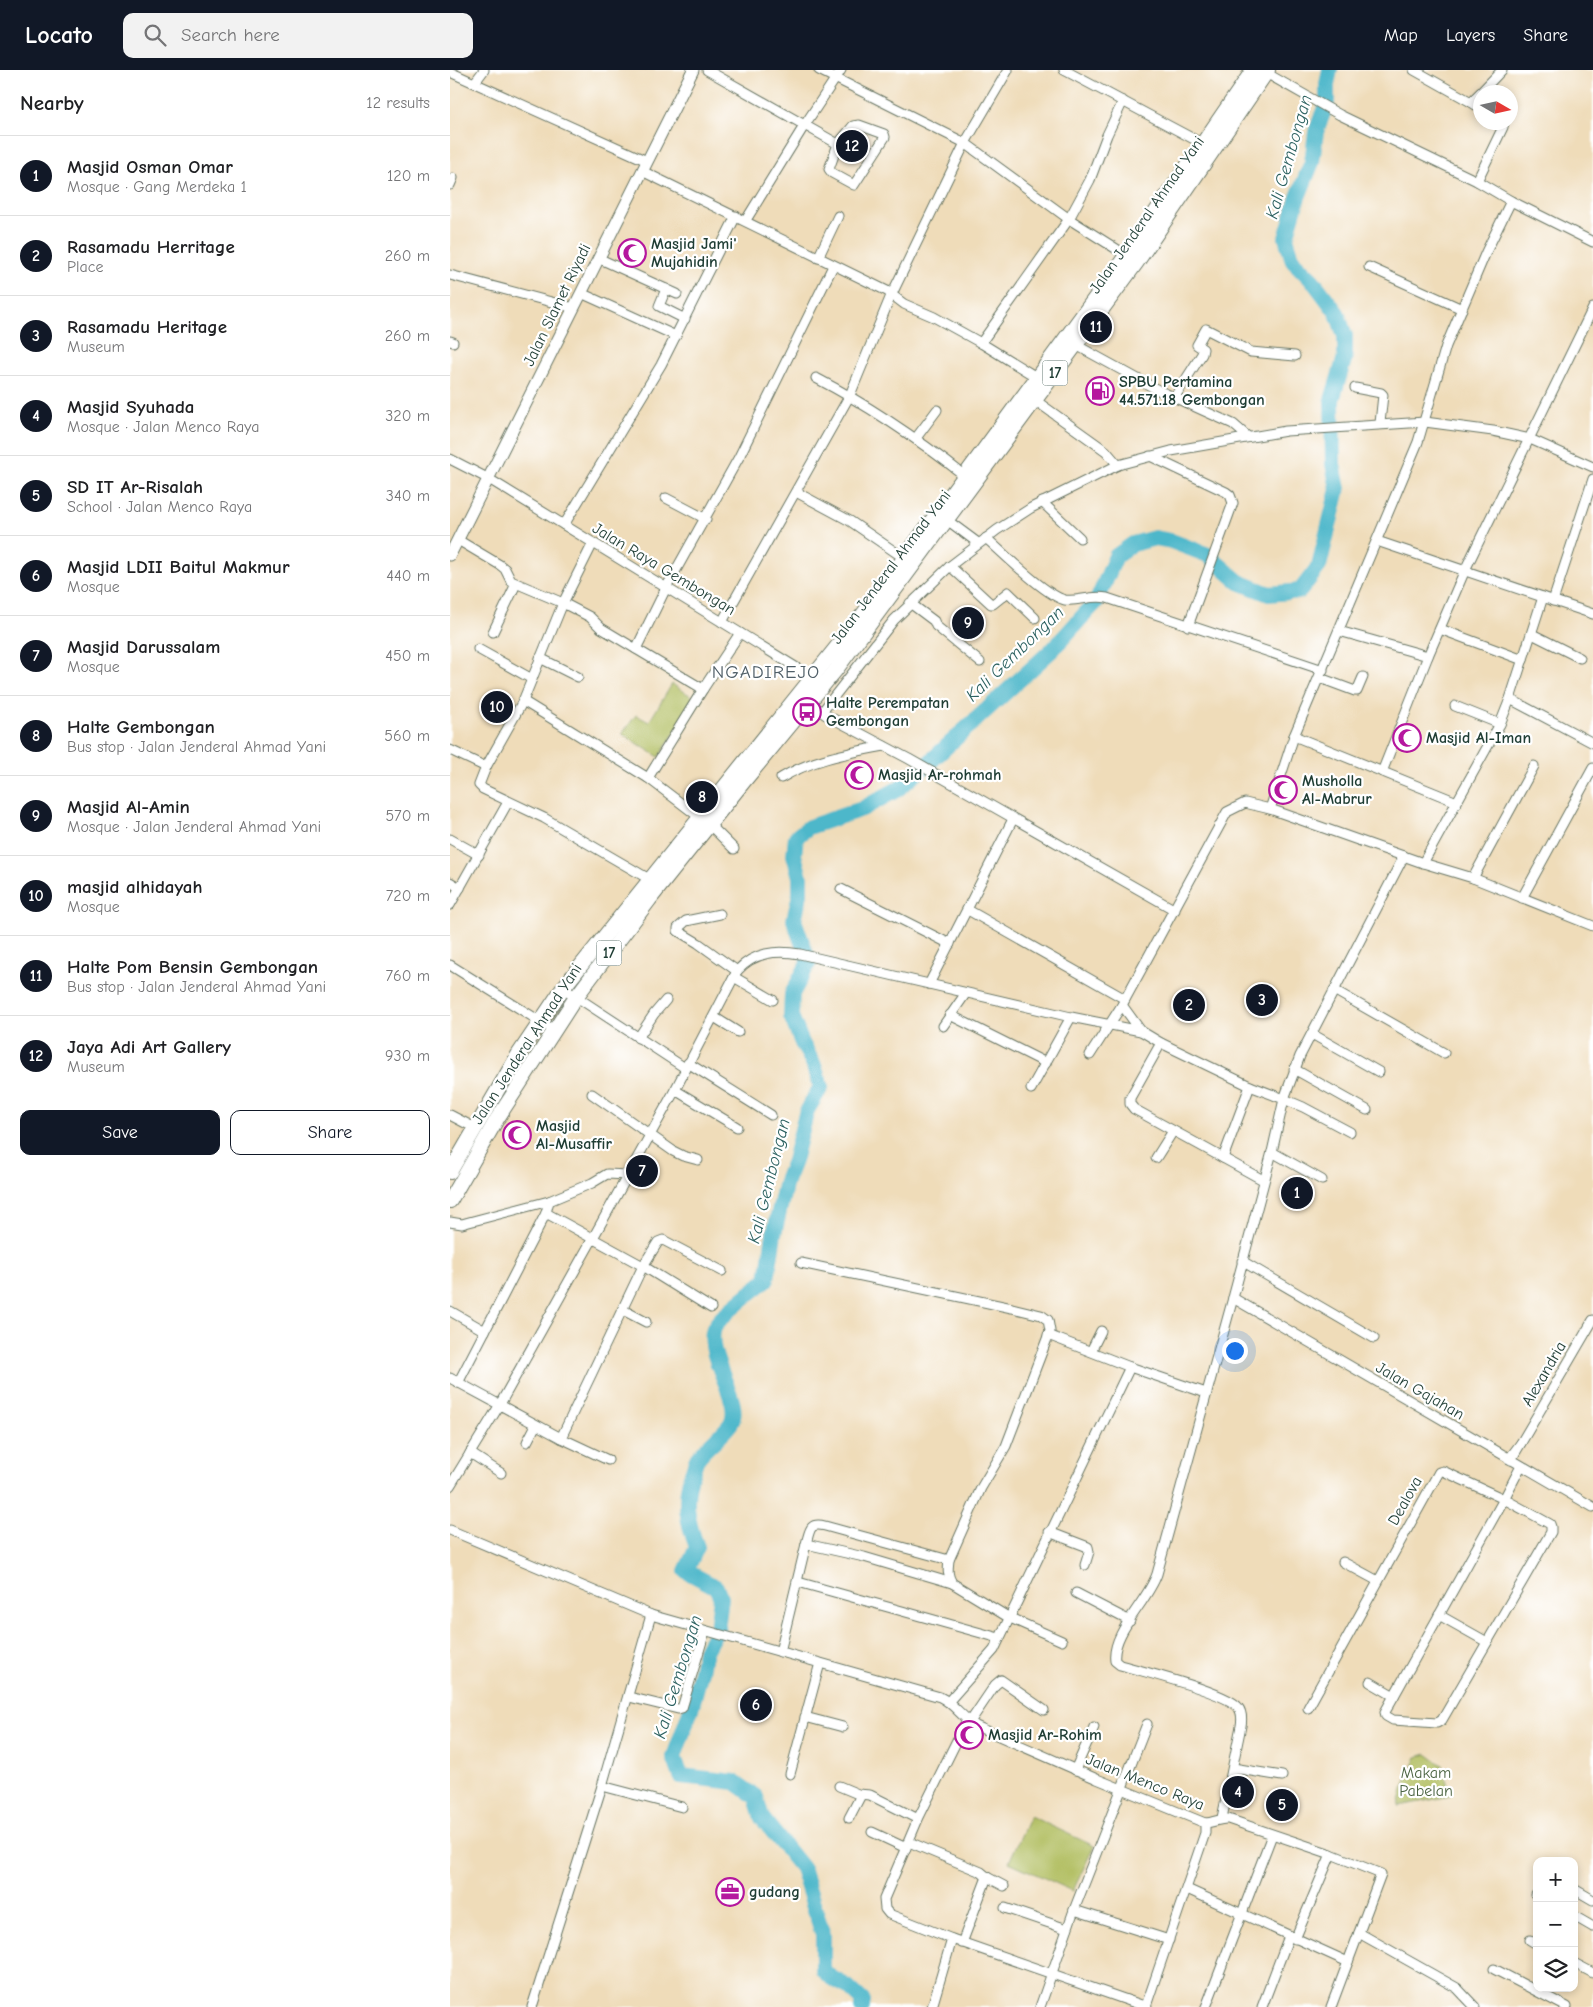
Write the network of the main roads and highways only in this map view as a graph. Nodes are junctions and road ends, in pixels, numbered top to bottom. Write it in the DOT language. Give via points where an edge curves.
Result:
graph roads {
  1 [pos="693,70"];
  2 [pos="1262,71"];
  3 [pos="1208,147"];
  4 [pos="1042,380"];
  5 [pos="1030,397"];
  6 [pos="450,555"];
  7 [pos="705,821"];
  8 [pos="450,1172"];
  9 [pos="450,1201"];
  1 -- 6 [label="main road, Jalan Slamet Riyadi"];
  2 -- 3 [label="highway, Jalan Jenderal Ahmad Yani / 17"];
  3 -- 4 [label="highway, Jalan Jenderal Ahmad Yani / 17" via="1126,255"];
  3 -- 4 [label="highway, Jalan Jenderal Ahmad Yani / 17" via="1137,262 1076,345"];
  4 -- 5 [label="highway, Jalan Jenderal Ahmad Yani / 17"];
  5 -- 7 [label="highway, Jalan Jenderal Ahmad Yani / 17" via="965,476 864,612 796,694"];
  5 -- 7 [label="highway, Jalan Jenderal Ahmad Yani / 17" via="947,520 809,703"];
  7 -- 8 [label="highway, Jalan Jenderal Ahmad Yani / 17" via="649,879 563,988"];
  7 -- 9 [label="highway, Jalan Jenderal Ahmad Yani / 17" via="576,997 497,1119"];
}
